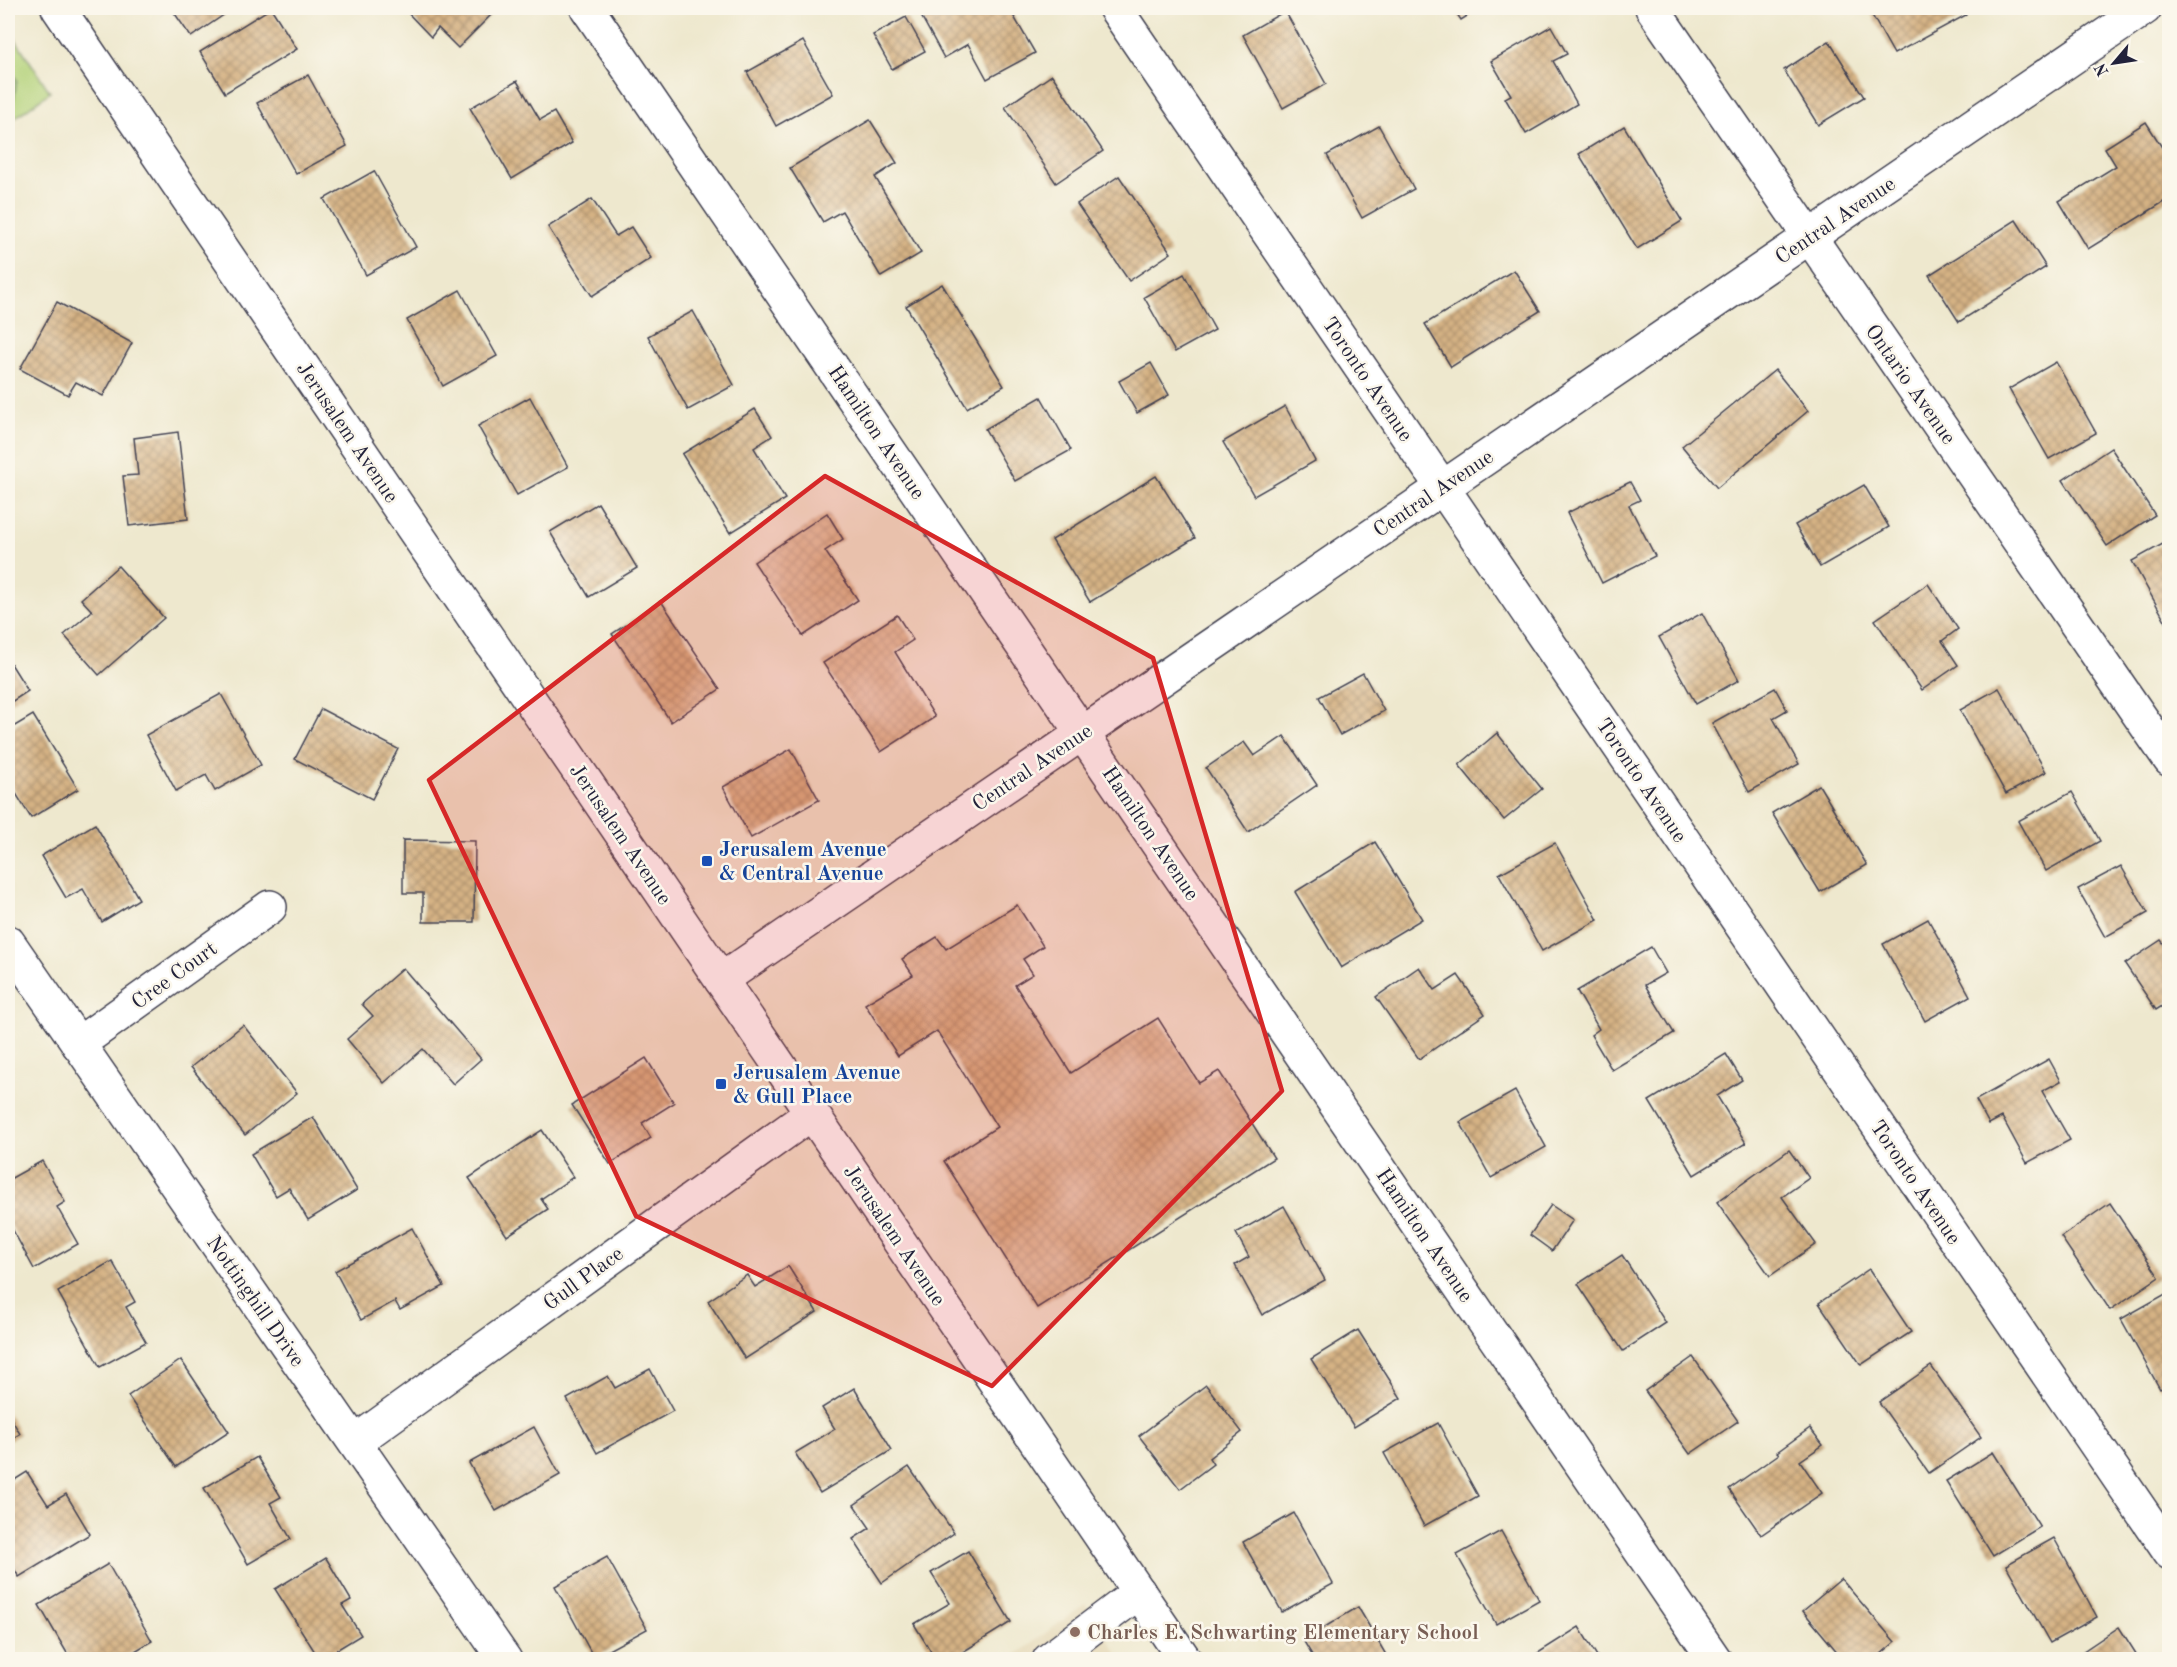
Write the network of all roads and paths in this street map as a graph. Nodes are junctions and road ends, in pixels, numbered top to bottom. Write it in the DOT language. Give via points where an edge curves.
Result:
graph roads {
  1 [pos="58,8"];
  2 [pos="587,8"];
  3 [pos="1115,8"];
  4 [pos="1652,8"];
  5 [pos="2145,8"];
  6 [pos="1810,237"];
  7 [pos="1442,487"];
  8 [pos="1082,733"];
  9 [pos="2169,760"];
  10 [pos="270,907"];
  11 [pos="8,942"];
  12 [pos="721,980"];
  13 [pos="78,1044"];
  14 [pos="812,1113"];
  15 [pos="355,1442"];
  16 [pos="2169,1552"];
  17 [pos="1139,1592"];
  18 [pos="505,1659"];
  19 [pos="1049,1659"];
  20 [pos="1185,1659"];
  21 [pos="1715,1659"];
  1 -- 12 [label="street, Jerusalem Avenue"];
  2 -- 8 [label="street, Hamilton Avenue"];
  3 -- 7 [label="street, Toronto Avenue"];
  4 -- 6 [label="street, Ontario Avenue"];
  5 -- 6 [label="street, Central Avenue"];
  6 -- 7 [label="street, Central Avenue"];
  6 -- 9 [label="street, Ontario Avenue"];
  7 -- 8 [label="street, Central Avenue"];
  7 -- 16 [label="street, Toronto Avenue"];
  8 -- 12 [label="street, Central Avenue"];
  8 -- 21 [label="street, Hamilton Avenue"];
  10 -- 13 [label="street, Cree Court"];
  11 -- 13 [label="street, Nottinghill Drive"];
  12 -- 14 [label="street, Jerusalem Avenue"];
  13 -- 15 [label="street, Nottinghill Drive"];
  14 -- 15 [label="street, Gull Place"];
  14 -- 17 [label="street, Jerusalem Avenue"];
  15 -- 18 [label="street, Nottinghill Drive"];
  17 -- 19 [label="street"];
  17 -- 20 [label="street, Jerusalem Avenue"];
}
